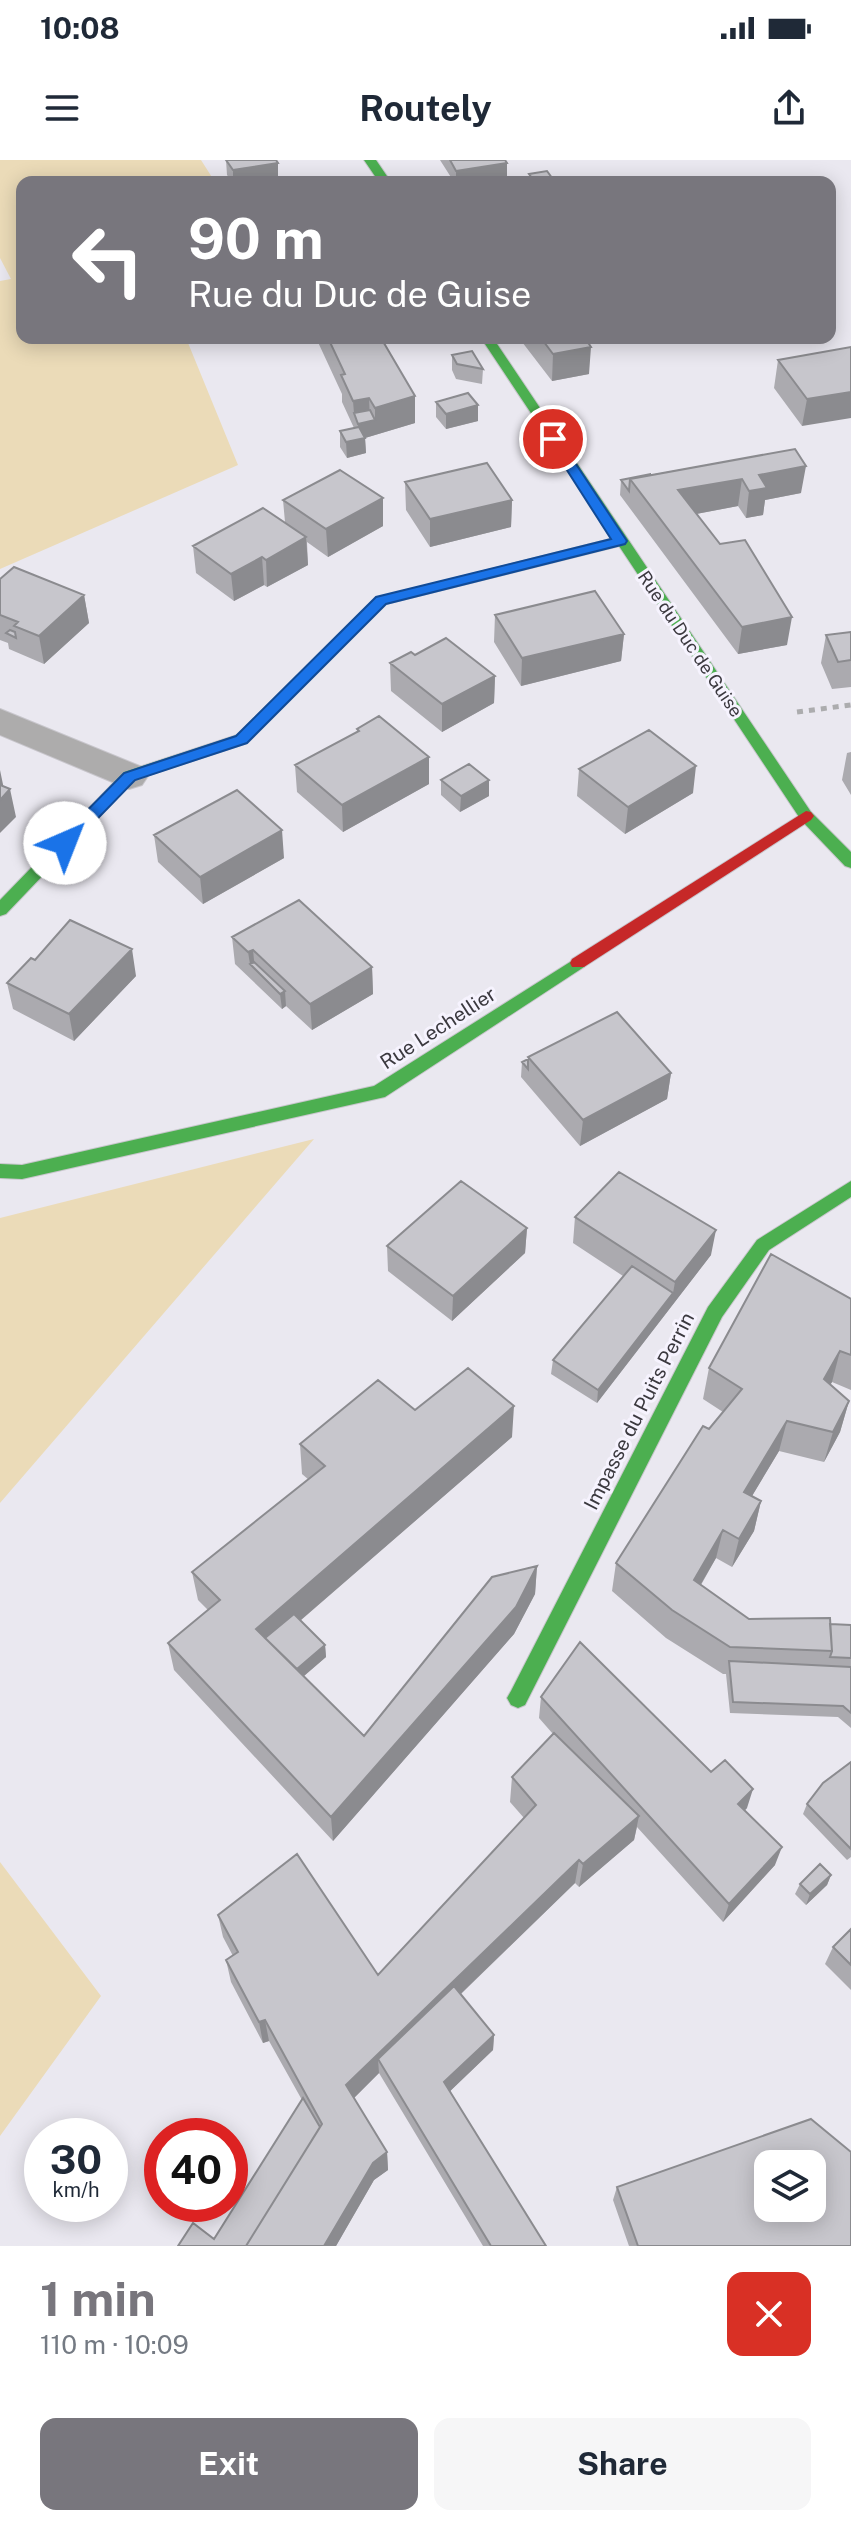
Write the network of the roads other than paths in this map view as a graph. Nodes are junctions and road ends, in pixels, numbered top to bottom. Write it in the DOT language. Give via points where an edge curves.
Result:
graph roads {
  1 [pos="491,344"];
  2 [pos="620,541"];
  3 [pos="0,721"];
  4 [pos="129,776"];
  5 [pos="806,816"];
  6 [pos="851,862"];
  7 [pos="0,910"];
  8 [pos="0,1171"];
  9 [pos="851,1188"];
  10 [pos="518,1698"];
  1 -- 2 [label="street, Rue du Duc de Guise"];
  2 -- 4 [label="street" via="381,601 242,739"];
  2 -- 5 [label="street, Rue du Duc de Guise"];
  3 -- 4 [label="street"];
  4 -- 7 [label="street"];
  5 -- 6 [label="street, Rue du Duc de Guise"];
  5 -- 8 [label="street, Rue Lechellier" via="379,1092 22,1172"];
  9 -- 10 [label="street, Impasse du Puits Perrin" via="763,1245 715,1312"];
}
